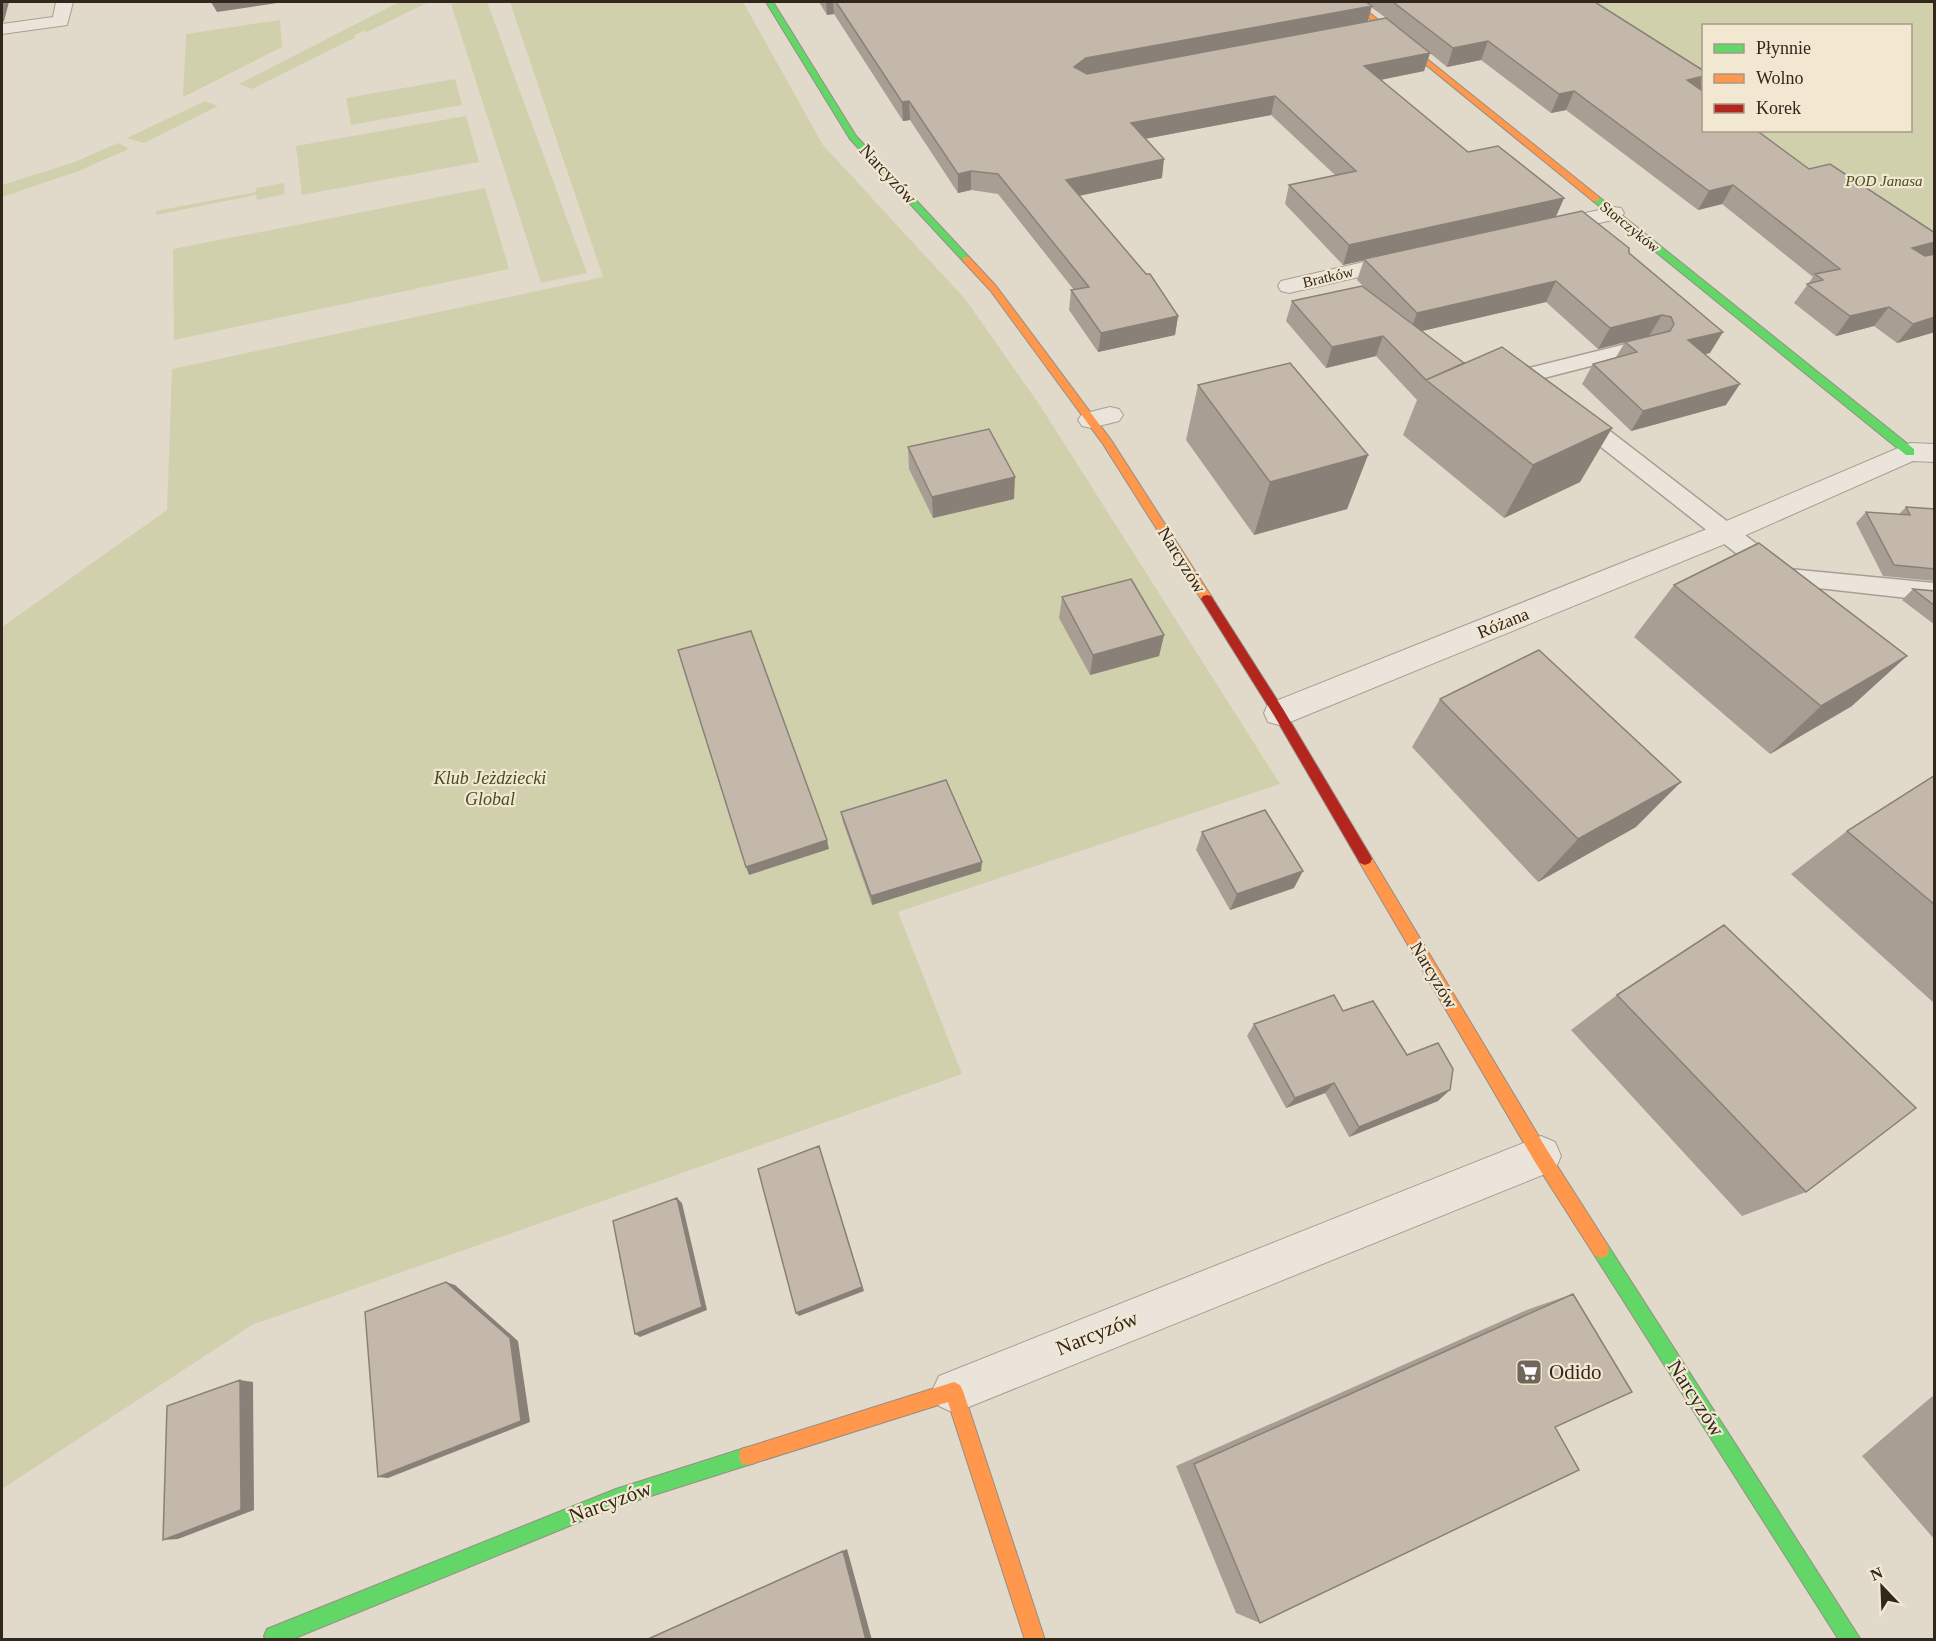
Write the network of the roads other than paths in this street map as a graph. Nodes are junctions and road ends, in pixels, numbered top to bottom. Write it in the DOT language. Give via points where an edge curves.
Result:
graph roads {
  1 [pos="64,2"];
  2 [pos="769,2"];
  3 [pos="1352,2"];
  4 [pos="1385,28"];
  5 [pos="2,29"];
  6 [pos="1359,33"];
  7 [pos="1613,213"];
  8 [pos="1528,232"];
  9 [pos="1426,255"];
  10 [pos="1289,286"];
  11 [pos="1650,344"];
  12 [pos="1543,390"];
  13 [pos="1561,404"];
  14 [pos="1922,453"];
  15 [pos="1726,532"];
  16 [pos="1935,592"];
  17 [pos="1279,713"];
  18 [pos="1542,1156"];
  19 [pos="954,1391"];
  20 [pos="274,1636"];
  21 [pos="1035,1640"];
  22 [pos="1851,1640"];
  1 -- 5 [label="street" via="61,21"];
  2 -- 17 [label="street, Narcyzów" via="853,137 993,288 1100,417"];
  3 -- 4 [label="street, Storczyków"];
  4 -- 6 [label="street"];
  4 -- 7 [label="street, Storczyków"];
  7 -- 8 [label="street"];
  7 -- 14 [label="street, Storczyków"];
  9 -- 10 [label="street, Bratków"];
  11 -- 12 [label="lane" via="1515,378"];
  13 -- 15 [label="lane"];
  14 -- 15 [label="street, Różana"];
  15 -- 16 [label="lane" via="1783,577"];
  15 -- 17 [label="street, Różana"];
  17 -- 18 [label="street, Narcyzów"];
  18 -- 19 [label="street, Narcyzów"];
  18 -- 22 [label="street, Narcyzów"];
  19 -- 20 [label="street, Narcyzów" via="616,1498"];
  19 -- 21 [label="street"];
}
